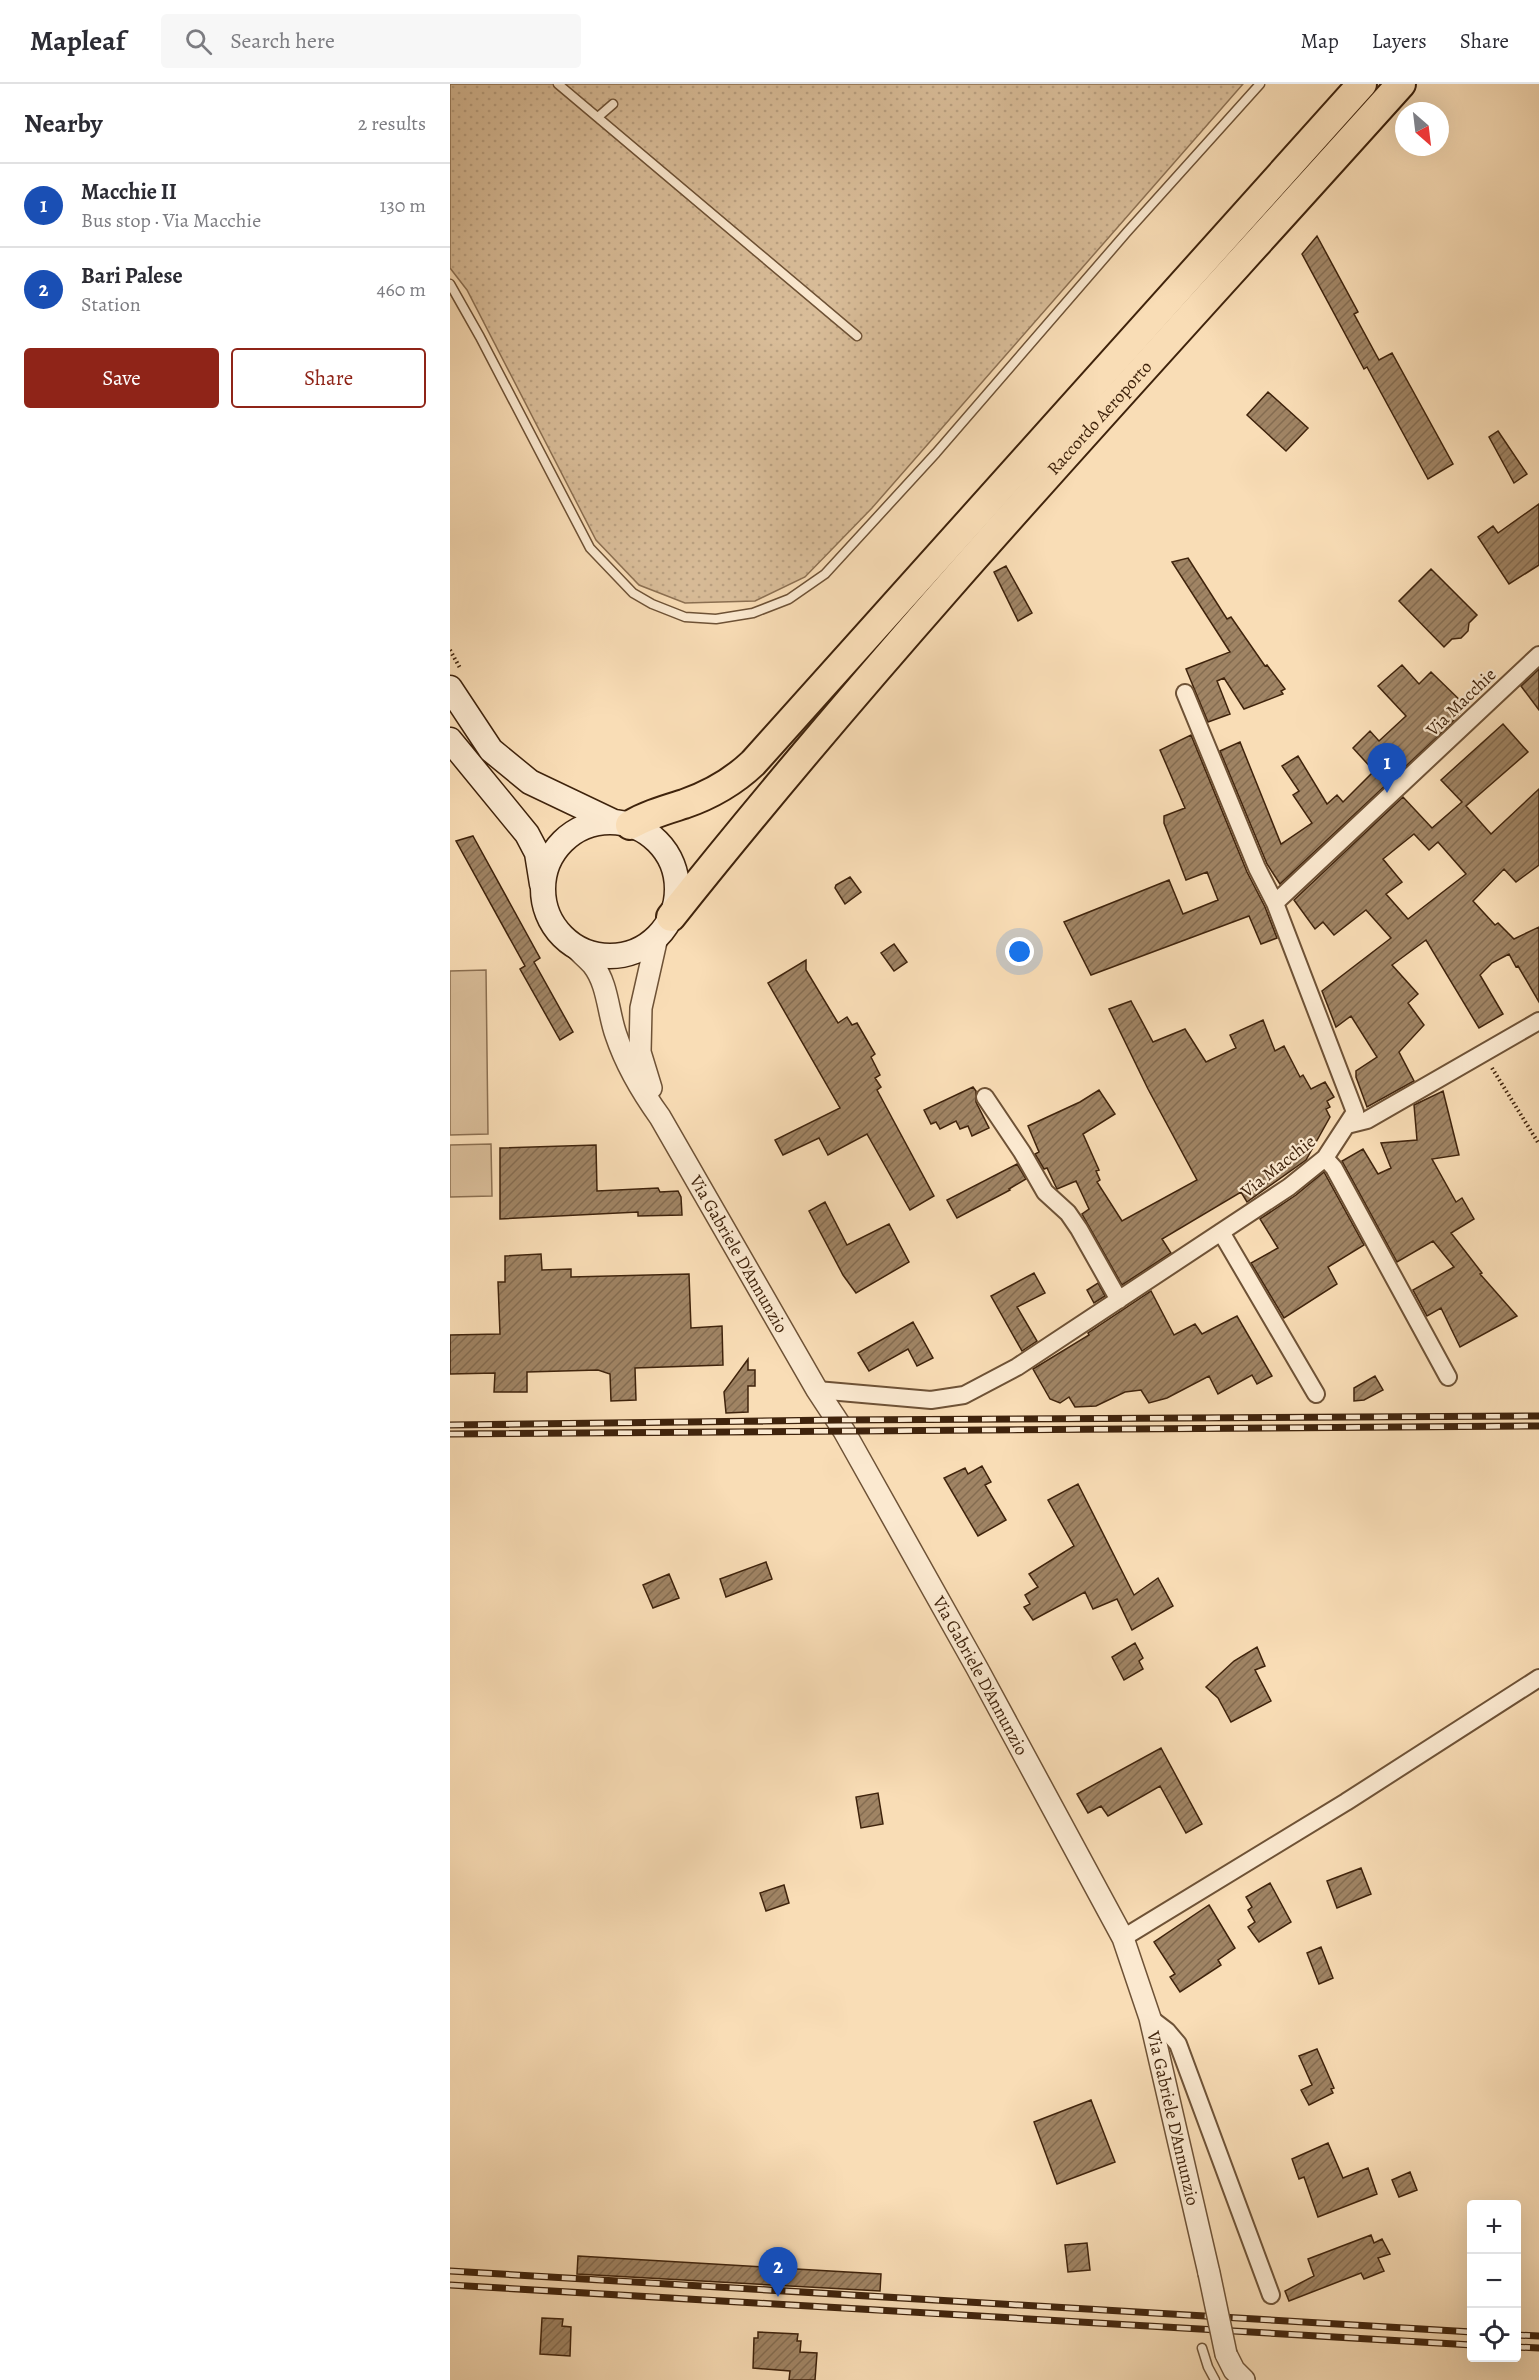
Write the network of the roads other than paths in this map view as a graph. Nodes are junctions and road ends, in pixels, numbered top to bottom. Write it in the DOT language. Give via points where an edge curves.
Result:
graph roads {
  1 [pos="558,84"];
  2 [pos="1260,84"];
  3 [pos="1362,84"];
  4 [pos="1401,84"];
  5 [pos="613,104"];
  6 [pos="598,117"];
  7 [pos="450,284"];
  8 [pos="857,336"];
  9 [pos="1539,655"];
  10 [pos="457,683"];
  11 [pos="1185,693"];
  12 [pos="450,740"];
  13 [pos="622,824"];
  14 [pos="543,889"];
  15 [pos="1275,903"];
  16 [pos="664,927"];
  17 [pos="573,945"];
  18 [pos="1539,1021"];
  19 [pos="985,1097"];
  20 [pos="660,1117"];
  21 [pos="1347,1125"];
  22 [pos="1325,1158"];
  23 [pos="1221,1232"];
  24 [pos="1119,1300"];
  25 [pos="1448,1377"];
  26 [pos="817,1390"];
  27 [pos="1316,1394"];
  28 [pos="1539,1678"];
  29 [pos="1123,1938"];
  30 [pos="1150,2018"];
  31 [pos="1271,2295"];
  32 [pos="1202,2348"];
  33 [pos="1215,2380"];
  34 [pos="1244,2380"];
  1 -- 6 [label="lane"];
  2 -- 7 [label="lane" via="825,574 789,598 753,613 716,619 674,613 633,593 590,548"];
  3 -- 13 [label="highway, Raccordo Aeroporto" via="783,732 735,779 686,803"];
  4 -- 16 [label="highway, Raccordo Aeroporto" via="804,754"];
  5 -- 6 [label="lane"];
  6 -- 8 [label="lane"];
  9 -- 15 [label="street, Via Macchie"];
  10 -- 13 [label="main road" via="491,750 530,782"];
  11 -- 15 [label="street"];
  12 -- 14 [label="main road" via="527,834 537,853"];
  13 -- 14 [label="main road" via="592,825 573,834 557,848 547,867"];
  13 -- 16 [label="main road" via="653,837 670,858 677,883 676,901"];
  14 -- 17 [label="main road" via="546,910 557,930"];
  15 -- 21 [label="street" via="1354,1112"];
  16 -- 17 [label="main road" via="638,950 616,956 594,954"];
  16 -- 20 [label="street" via="641,1008 640,1052"];
  17 -- 20 [label="street" via="594,966 623,1055"];
  18 -- 21 [label="street" via="1367,1120"];
  19 -- 24 [label="street" via="1045,1192 1079,1228"];
  20 -- 26 [label="street, Via Gabriele D'Annunzio"];
  21 -- 22 [label="street, Via Macchie"];
  22 -- 23 [label="street, Via Macchie"];
  22 -- 25 [label="street"];
  23 -- 24 [label="street, Via Macchie"];
  23 -- 27 [label="street"];
  24 -- 26 [label="street, Via Macchie" via="964,1395 931,1400"];
  26 -- 29 [label="street, Via Gabriele D'Annunzio" via="971,1657"];
  28 -- 29 [label="street"];
  29 -- 30 [label="street, Via Gabriele D'Annunzio"];
  30 -- 31 [label="street" via="1178,2044"];
  30 -- 34 [label="street, Via Gabriele D'Annunzio, bridge" via="1226,2354"];
  32 -- 33 [label="lane"];
}
